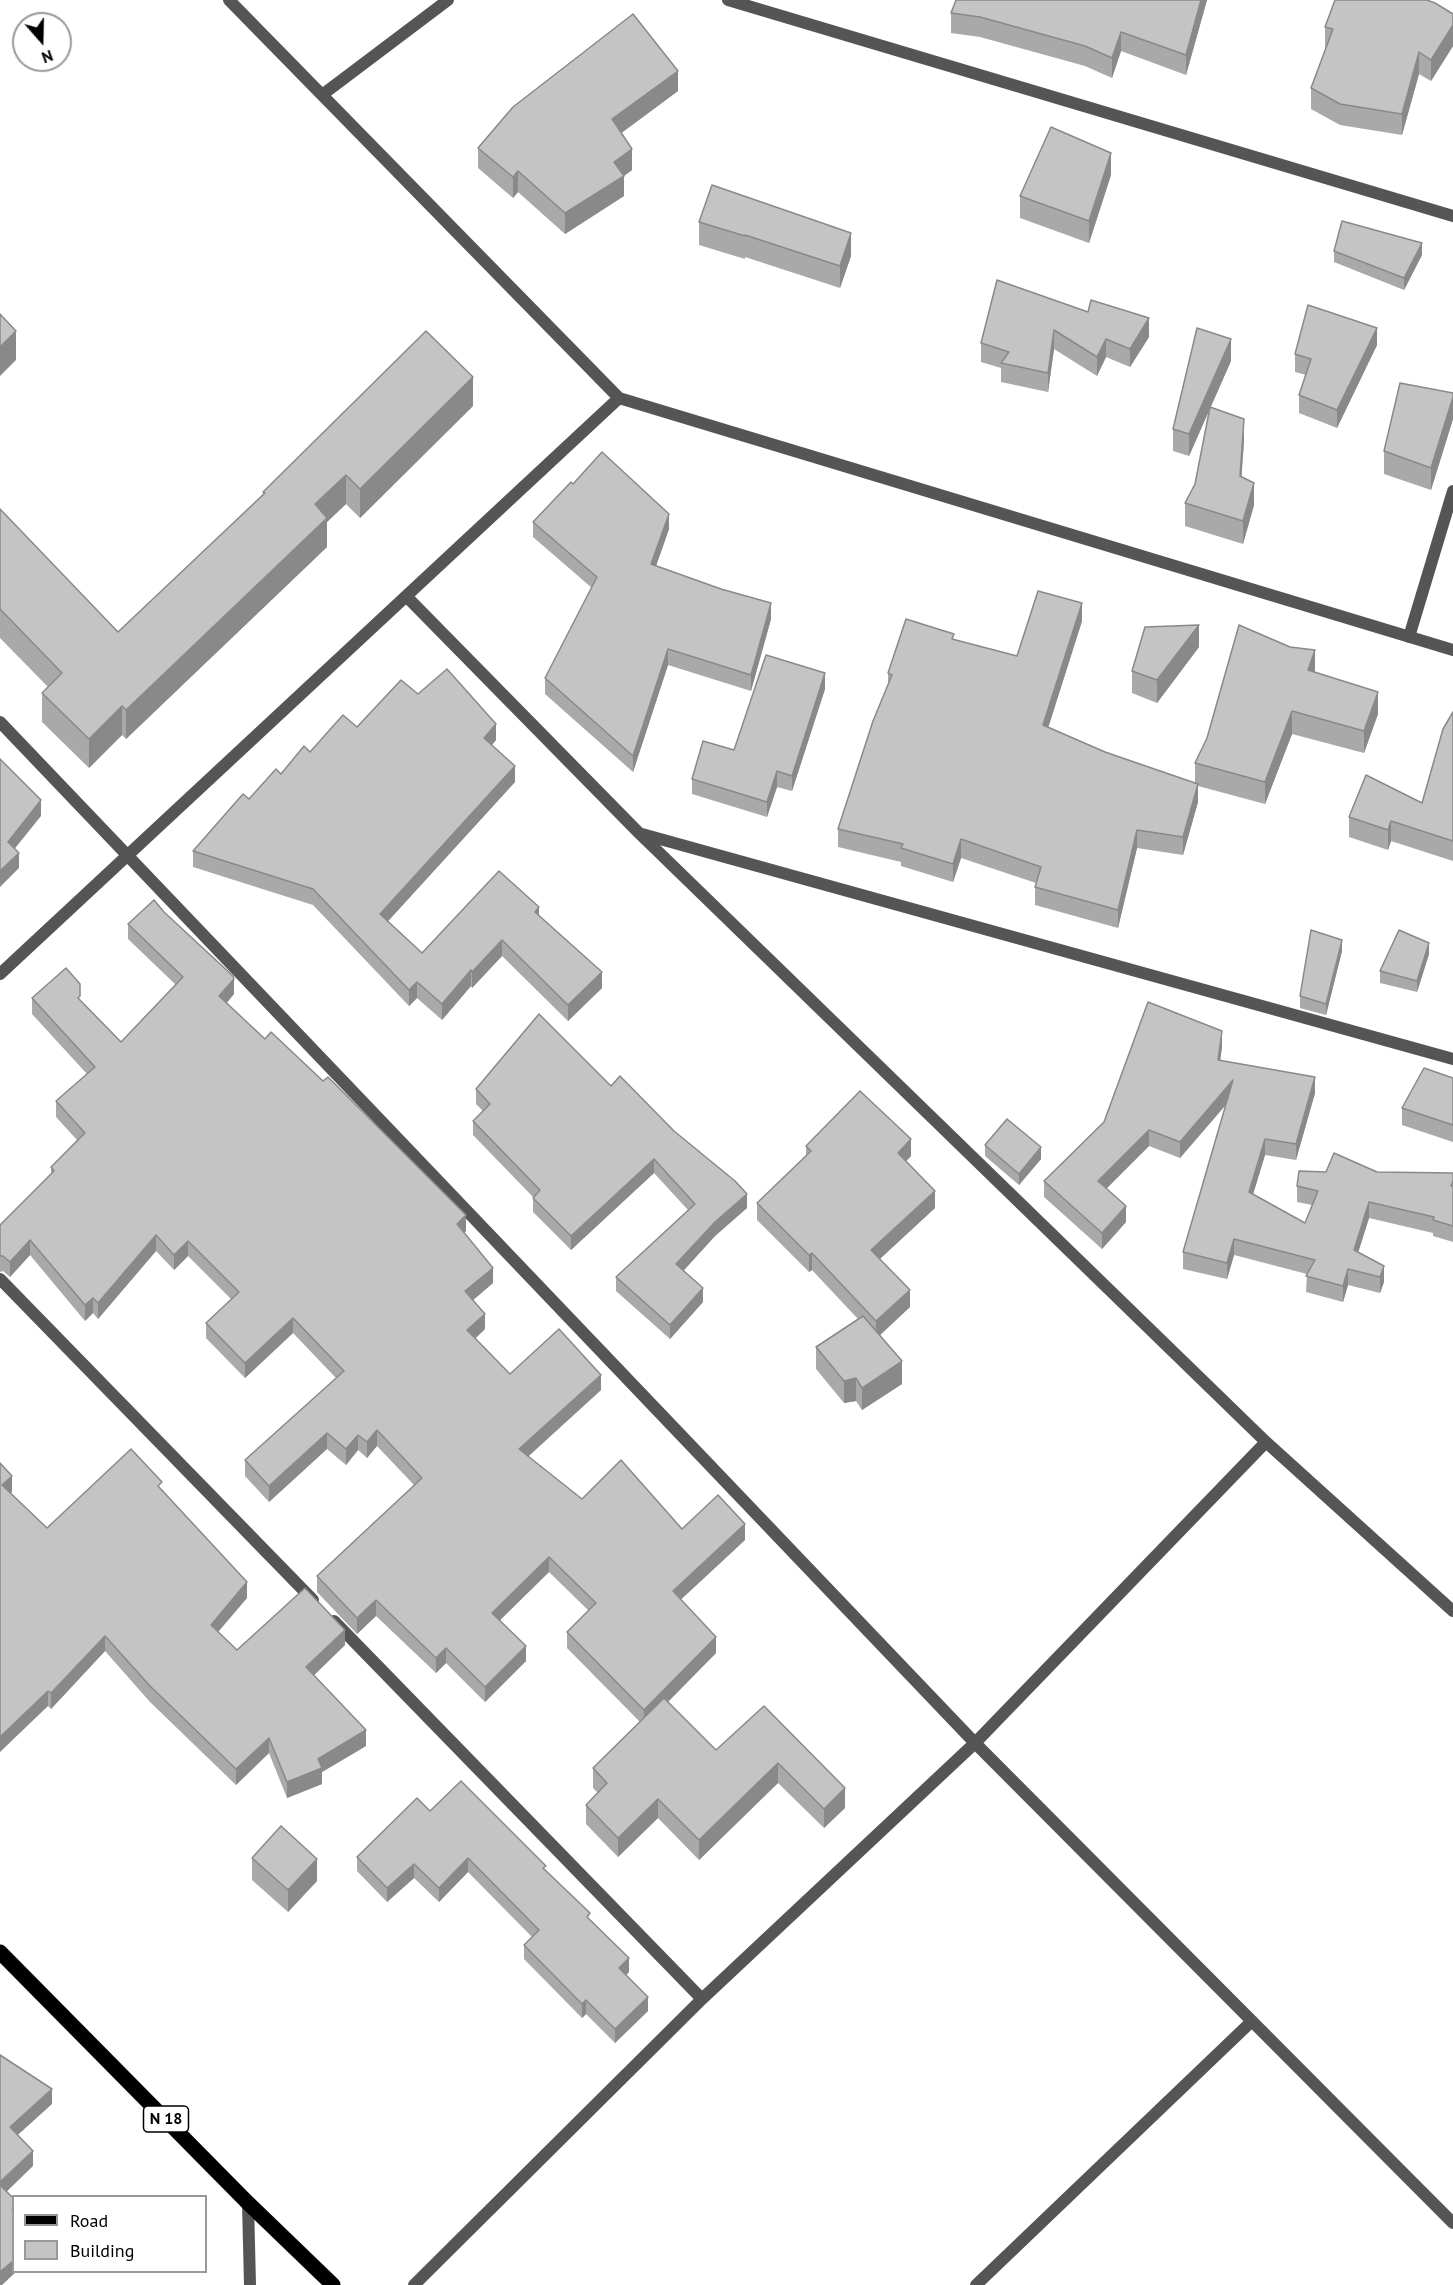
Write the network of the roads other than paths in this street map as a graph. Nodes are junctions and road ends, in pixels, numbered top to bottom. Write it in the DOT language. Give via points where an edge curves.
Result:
graph roads {
  1 [pos="229,0"];
  2 [pos="448,0"];
  3 [pos="729,0"];
  4 [pos="322,95"];
  5 [pos="1453,216"];
  6 [pos="619,398"];
  7 [pos="1453,491"];
  8 [pos="406,596"];
  9 [pos="1409,637"];
  10 [pos="1453,650"];
  11 [pos="0,722"];
  12 [pos="639,833"];
  13 [pos="127,856"];
  14 [pos="0,974"];
  15 [pos="1453,1059"];
  16 [pos="0,1279"];
  17 [pos="1266,1442"];
  18 [pos="1453,1611"];
  19 [pos="975,1743"];
  20 [pos="0,1952"];
  21 [pos="702,1999"];
  22 [pos="1252,2021"];
  23 [pos="248,2203"];
  24 [pos="1453,2223"];
  25 [pos="250,2285"];
  26 [pos="333,2285"];
  27 [pos="414,2285"];
  28 [pos="976,2285"];
  1 -- 4 [label="street"];
  2 -- 4 [label="street"];
  3 -- 5 [label="street"];
  4 -- 6 [label="street"];
  6 -- 8 [label="street"];
  6 -- 9 [label="street"];
  7 -- 9 [label="street"];
  8 -- 12 [label="street"];
  8 -- 13 [label="street"];
  9 -- 10 [label="street"];
  11 -- 13 [label="street"];
  12 -- 15 [label="street"];
  12 -- 17 [label="street"];
  13 -- 14 [label="street"];
  13 -- 19 [label="street"];
  16 -- 21 [label="street"];
  17 -- 18 [label="street"];
  17 -- 19 [label="street"];
  19 -- 21 [label="street"];
  19 -- 22 [label="street"];
  20 -- 23 [label="main road, N 18"];
  21 -- 27 [label="street"];
  22 -- 24 [label="street"];
  22 -- 28 [label="street"];
  23 -- 25 [label="street"];
  23 -- 26 [label="main road, N 18"];
}
